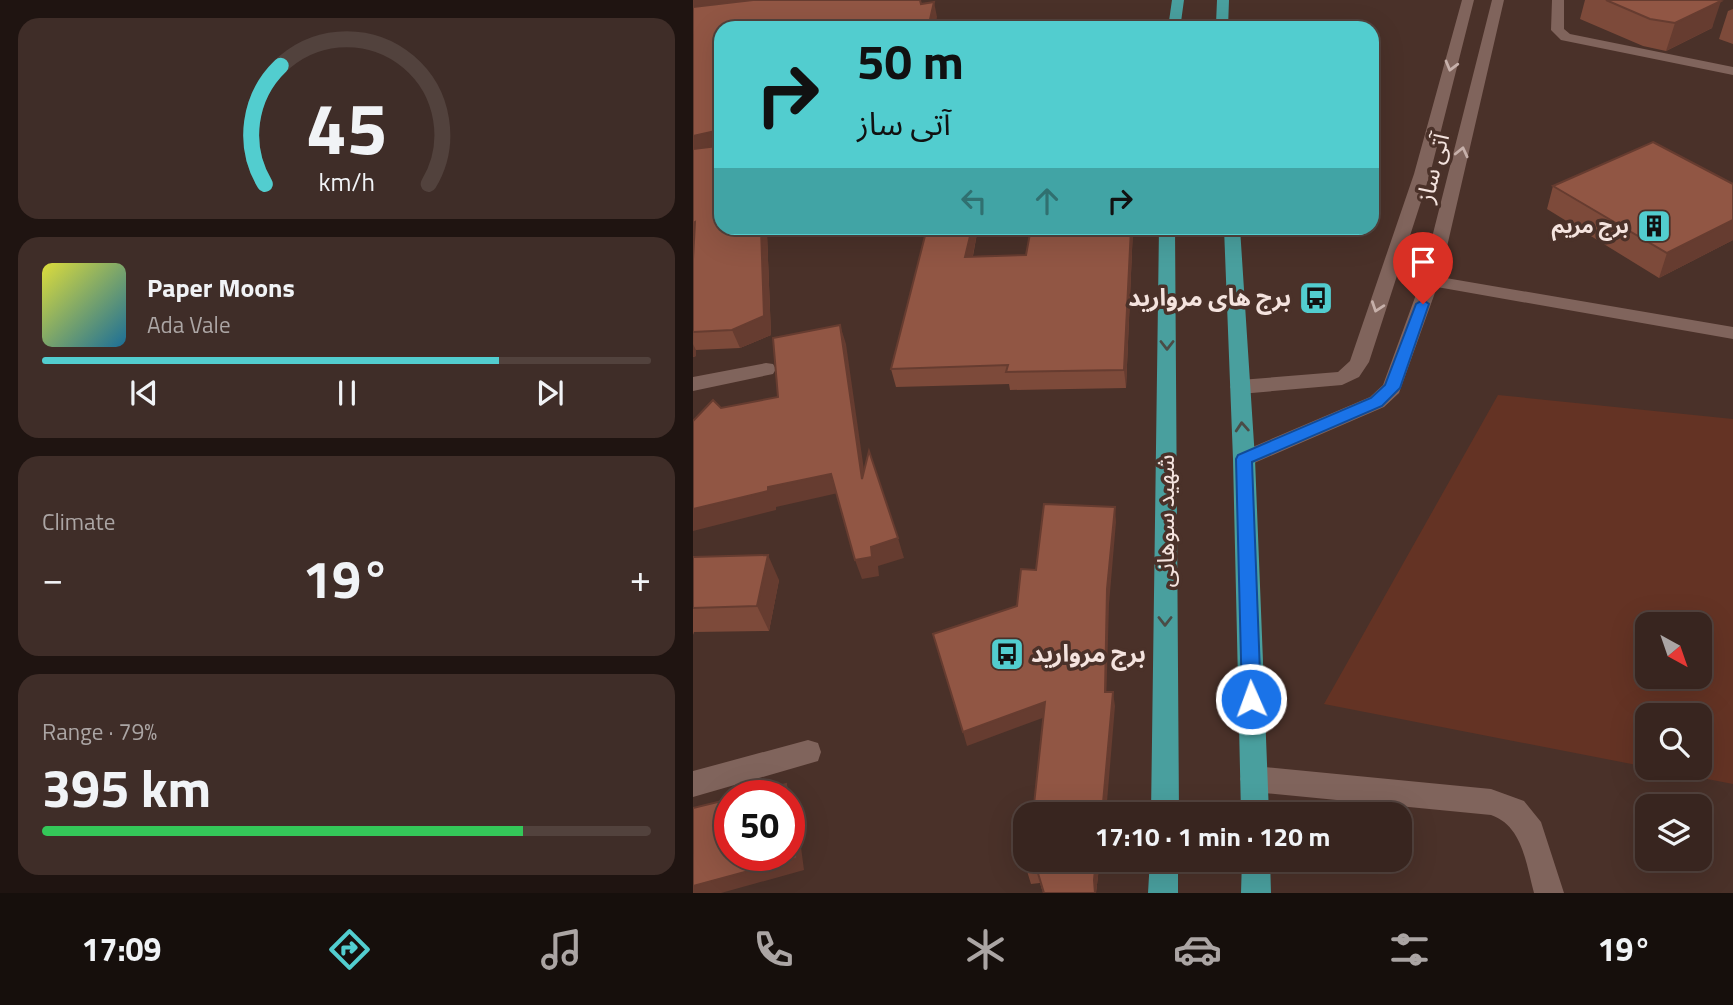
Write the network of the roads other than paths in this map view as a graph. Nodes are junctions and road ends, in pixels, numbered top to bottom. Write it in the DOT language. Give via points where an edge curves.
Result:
graph roads {
  1 [pos="1178,0"];
  2 [pos="1223,0"];
  3 [pos="1468,0"];
  4 [pos="1497,0"];
  5 [pos="1558,0"];
  6 [pos="1175,21"];
  7 [pos="1222,21"];
  8 [pos="1733,71"];
  9 [pos="1422,174"];
  10 [pos="1456,179"];
  11 [pos="1167,235"];
  12 [pos="1232,235"];
  13 [pos="1432,274"];
  14 [pos="1733,320"];
  15 [pos="1733,333"];
  16 [pos="766,369"];
  17 [pos="693,384"];
  18 [pos="1240,387"];
  19 [pos="1244,459"];
  20 [pos="808,751"];
  21 [pos="1254,779"];
  22 [pos="693,784"];
  23 [pos="1165,802"];
  24 [pos="1255,802"];
  25 [pos="1164,872"];
  26 [pos="1256,872"];
  27 [pos="1163,893"];
  28 [pos="1256,893"];
  29 [pos="1549,893"];
  1 -- 6 [label="main road"];
  2 -- 7 [label="main road"];
  3 -- 9 [label="street, آتی ساز, one-way"];
  10 -- 4 [label="street, آتی ساز, one-way"];
  5 -- 8 [label="street" via="1557,30 1566,37"];
  9 -- 10 [label="street"];
  9 -- 18 [label="street, آتی ساز, one-way" via="1352,372 1342,378"];
  10 -- 13 [label="street, آتی ساز"];
  11 -- 23 [label="main road, شهید سوهانی, one-way"];
  12 -- 18 [label="main road"];
  13 -- 14 [label="street"];
  13 -- 15 [label="street"];
  13 -- 19 [label="street, آتی ساز" via="1399,371 1385,395"];
  16 -- 17 [label="street"];
  19 -- 18 [label="main road, one-way"];
  19 -- 21 [label="main road"];
  20 -- 22 [label="street"];
  21 -- 24 [label="main road"];
  21 -- 29 [label="street" via="1491,802 1514,810 1531,832"];
  25 -- 27 [label="main road"];
  26 -- 28 [label="main road"];
}
